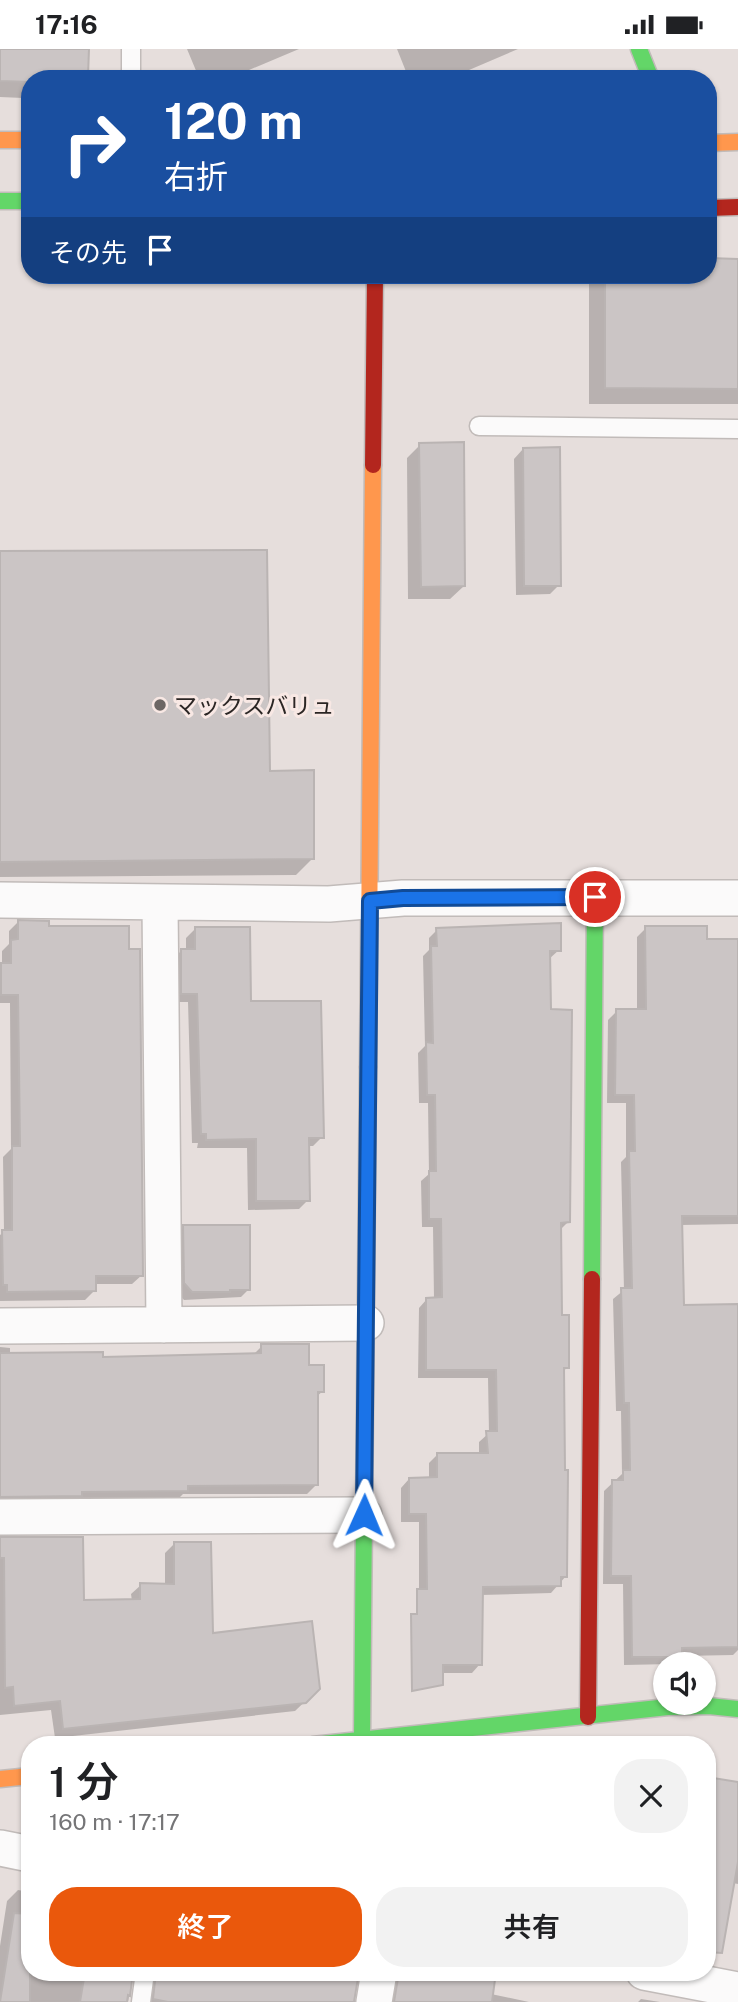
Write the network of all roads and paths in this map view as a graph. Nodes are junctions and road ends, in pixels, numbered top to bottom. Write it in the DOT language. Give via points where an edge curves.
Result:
graph roads {
  1 [pos="131,49"];
  2 [pos="639,49"];
  3 [pos="131,70"];
  4 [pos="647,70"];
  5 [pos="0,140"];
  6 [pos="21,140"];
  7 [pos="738,142"];
  8 [pos="717,143"];
  9 [pos="0,201"];
  10 [pos="21,201"];
  11 [pos="738,207"];
  12 [pos="717,208"];
  13 [pos="376,284"];
  14 [pos="479,426"];
  15 [pos="738,429"];
  16 [pos="595,897"];
  17 [pos="738,898"];
  18 [pos="0,900"];
  19 [pos="370,901"];
  20 [pos="160,903"];
  21 [pos="366,1323"];
  22 [pos="164,1325"];
  23 [pos="0,1326"];
  24 [pos="364,1515"];
  25 [pos="0,1517"];
  26 [pos="738,1709"];
  27 [pos="588,1717"];
  28 [pos="362,1736"];
  29 [pos="448,1736"];
  30 [pos="21,1777"];
  31 [pos="0,1779"];
  32 [pos="0,1848"];
  33 [pos="21,1852"];
  34 [pos="144,1981"];
  35 [pos="378,1981"];
  36 [pos="691,1981"];
  37 [pos="738,1990"];
  38 [pos="141,2002"];
  39 [pos="374,2002"];
  1 -- 3 [label="lane"];
  2 -- 4 [label="main road"];
  5 -- 6 [label="main road"];
  7 -- 8 [label="main road"];
  9 -- 10 [label="main road"];
  11 -- 12 [label="main road"];
  13 -- 19 [label="main road"];
  14 -- 15 [label="lane"];
  16 -- 17 [label="street"];
  16 -- 19 [label="street"];
  16 -- 27 [label="main road"];
  18 -- 20 [label="street"];
  19 -- 20 [label="street"];
  19 -- 21 [label="main road"];
  20 -- 22 [label="street"];
  21 -- 22 [label="street"];
  21 -- 24 [label="main road"];
  22 -- 23 [label="street"];
  24 -- 25 [label="street"];
  24 -- 28 [label="main road"];
  26 -- 27 [label="main road" via="668,1707"];
  27 -- 29 [label="main road"];
  30 -- 31 [label="main road"];
  32 -- 33 [label="street"];
  34 -- 38 [label="lane"];
  35 -- 39 [label="street"];
  36 -- 37 [label="street"];
}
